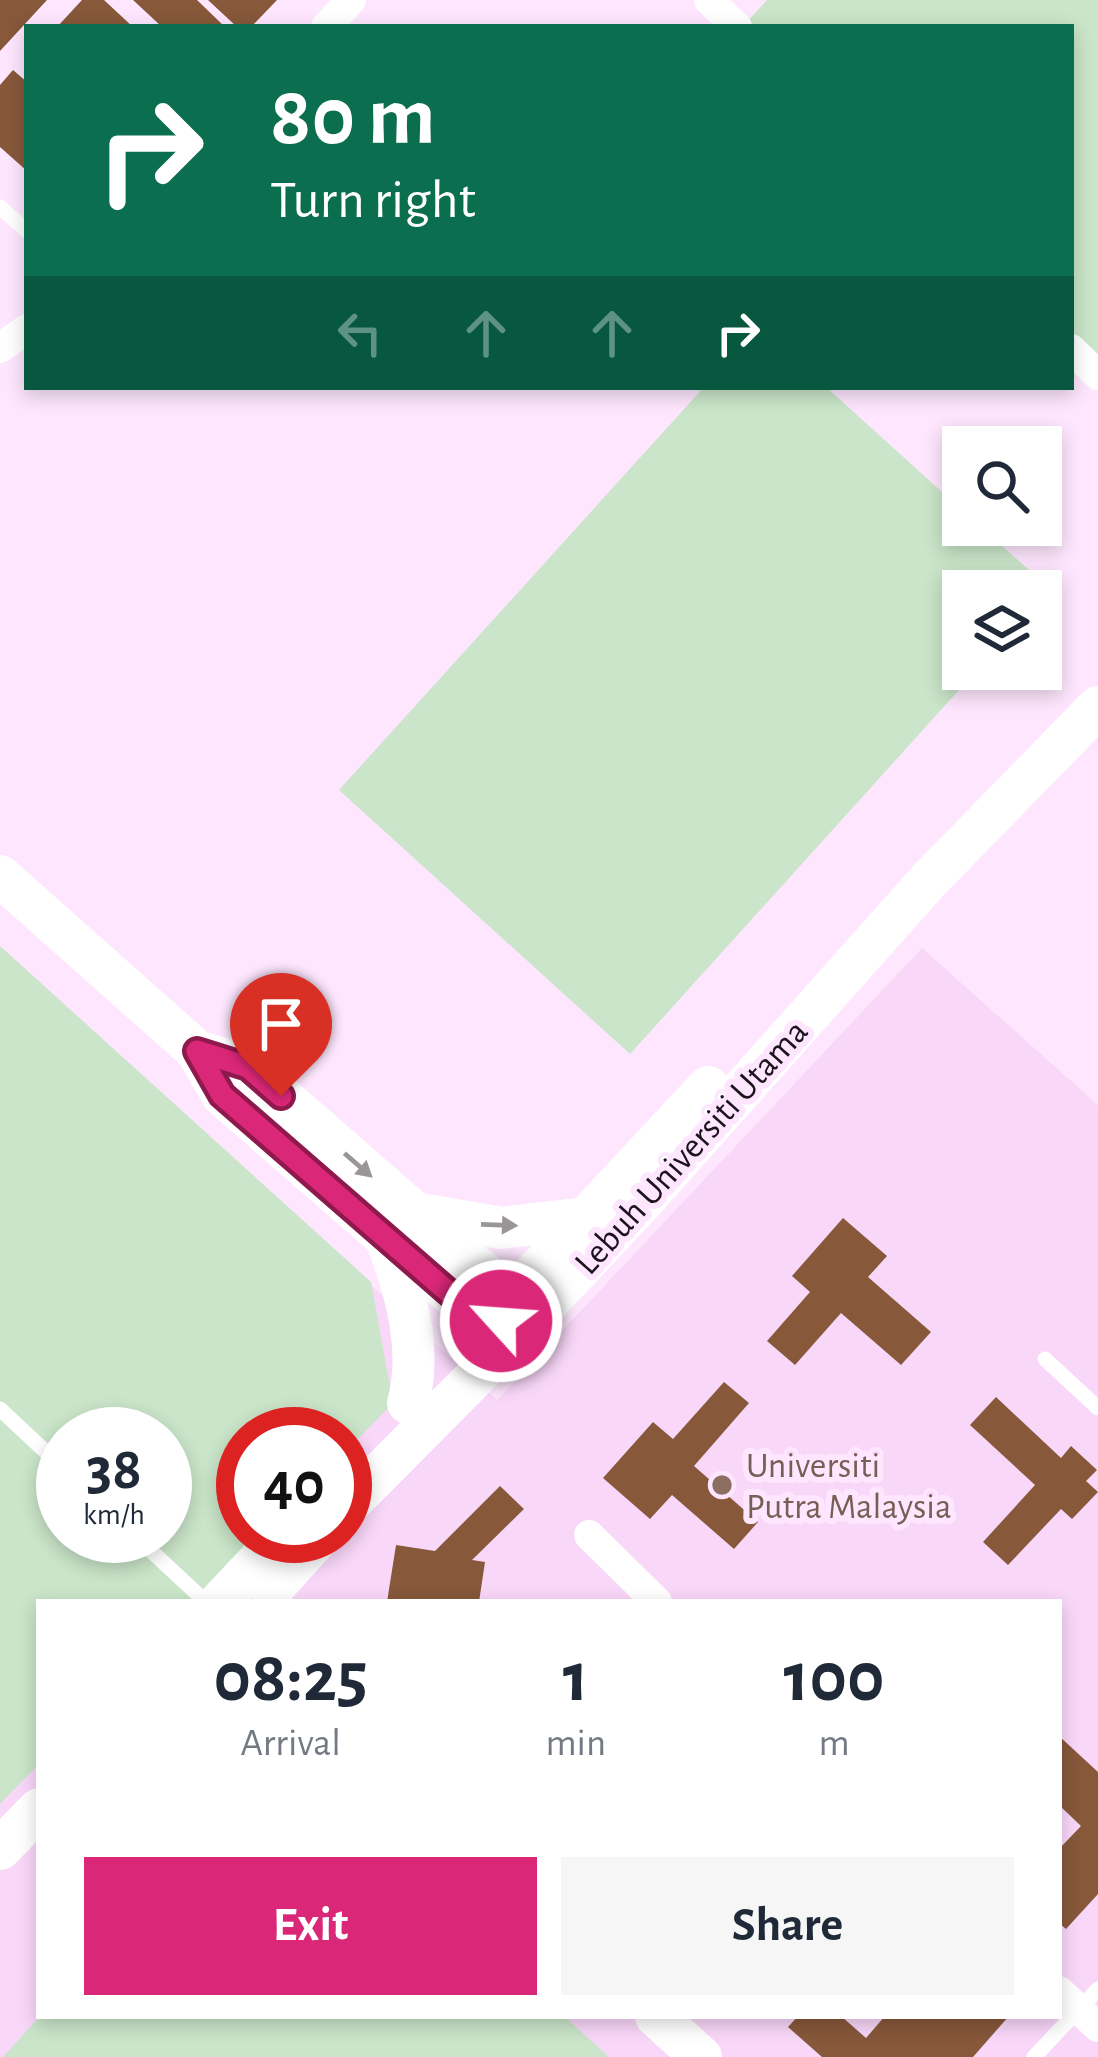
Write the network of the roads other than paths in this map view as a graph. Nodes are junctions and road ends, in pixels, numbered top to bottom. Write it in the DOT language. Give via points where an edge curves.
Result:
graph roads {
  1 [pos="351,0"];
  2 [pos="329,24"];
  3 [pos="0,207"];
  4 [pos="24,228"];
  5 [pos="1074,352"];
  6 [pos="1098,375"];
  7 [pos="1098,706"];
  8 [pos="0,876"];
  9 [pos="928,881"];
  10 [pos="706,1132"];
  11 [pos="586,1218"];
  12 [pos="400,1227"];
  13 [pos="502,1313"];
  14 [pos="1045,1359"];
  15 [pos="408,1403"];
  16 [pos="1098,1408"];
  17 [pos="0,1409"];
  18 [pos="36,1443"];
  19 [pos="372,1456"];
  20 [pos="372,1465"];
  21 [pos="372,1469"];
  22 [pos="589,1535"];
  23 [pos="164,1563"];
  24 [pos="257,1563"];
  25 [pos="295,1563"];
  26 [pos="203,1599"];
  27 [pos="223,1599"];
  28 [pos="263,1599"];
  29 [pos="654,1599"];
  30 [pos="36,1812"];
  31 [pos="0,1849"];
  32 [pos="1083,2004"];
  33 [pos="1034,2057"];
  1 -- 2 [label="street"];
  3 -- 4 [label="lane"];
  5 -- 6 [label="street"];
  7 -- 9 [label="street, Lebuh Universiti Utama"];
  8 -- 12 [label="street" via="197,1051 222,1095"];
  9 -- 10 [label="street, Lebuh Universiti Utama"];
  9 -- 11 [label="street, Lebuh Universiti Utama" via="761,1029"];
  10 -- 13 [label="street" via="650,1175 519,1311"];
  10 -- 21 [label="street, Lebuh Universiti Utama" via="522,1330"];
  12 -- 11 [label="street, one-way"];
  11 -- 13 [label="street, Lebuh Universiti Utama"];
  12 -- 13 [label="street"];
  12 -- 15 [label="street"];
  13 -- 15 [label="street, Lebuh Universiti Utama"];
  13 -- 20 [label="street" via="503,1329"];
  14 -- 16 [label="lane"];
  15 -- 19 [label="street, Lebuh Universiti Utama"];
  17 -- 18 [label="lane"];
  22 -- 29 [label="street"];
  23 -- 26 [label="lane"];
  24 -- 27 [label="street"];
  25 -- 28 [label="street"];
  30 -- 31 [label="street"];
  32 -- 33 [label="lane"];
}
